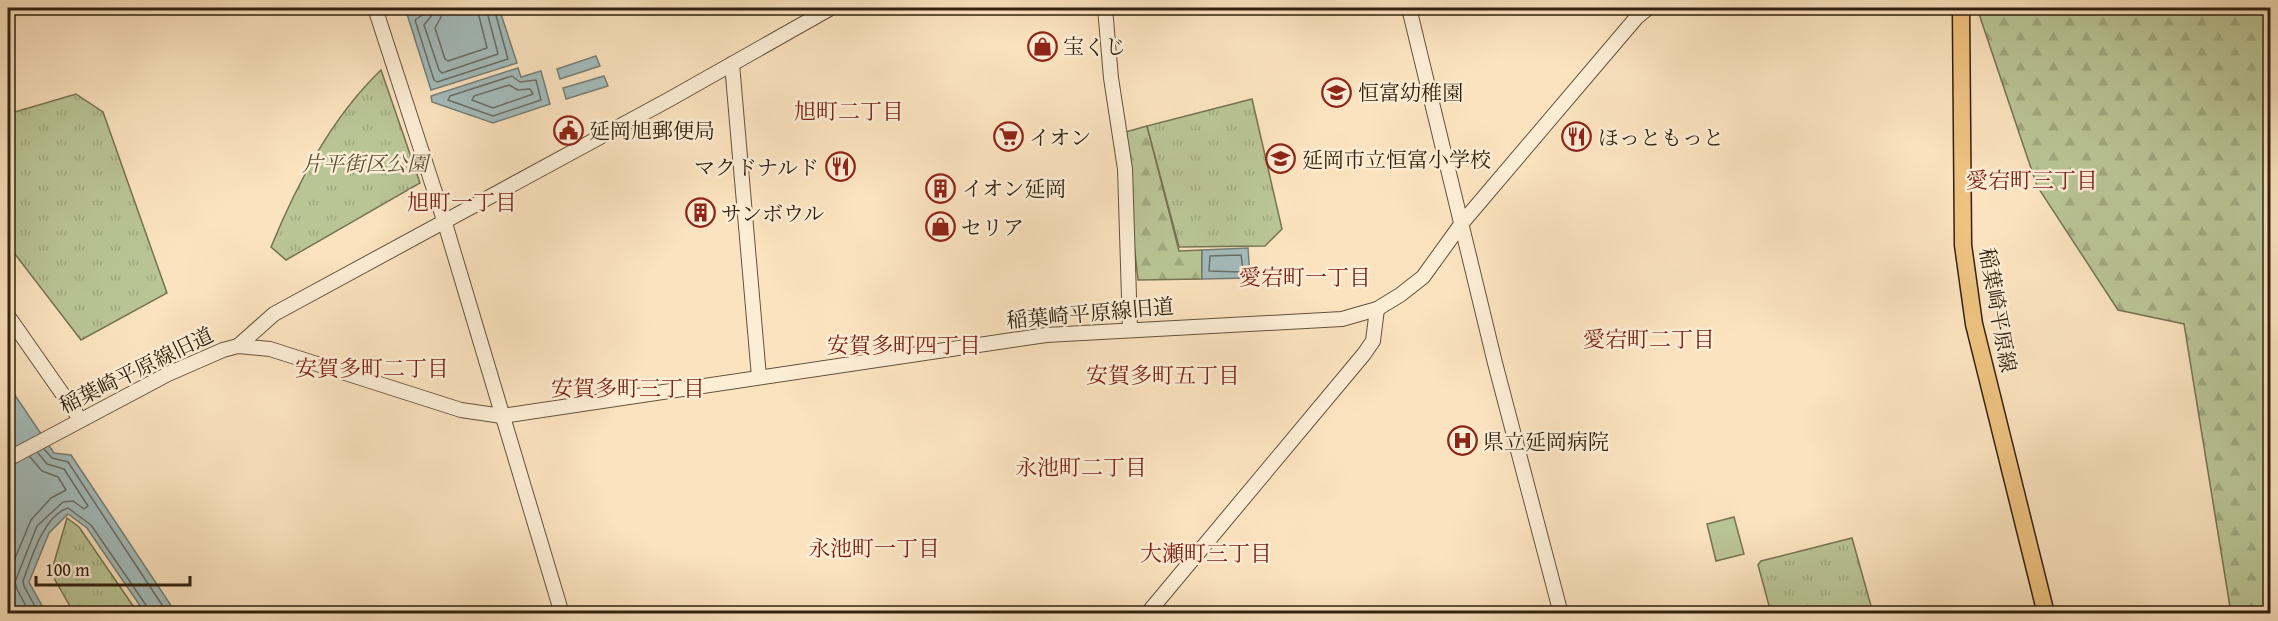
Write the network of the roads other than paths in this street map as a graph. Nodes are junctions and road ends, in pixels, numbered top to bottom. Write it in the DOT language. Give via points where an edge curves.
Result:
graph roads {
  1 [pos="375,8"];
  2 [pos="831,8"];
  3 [pos="1105,8"];
  4 [pos="1409,8"];
  5 [pos="1648,8"];
  6 [pos="1961,8"];
  7 [pos="732,64"];
  8 [pos="444,220"];
  9 [pos="1462,223"];
  10 [pos="1377,309"];
  11 [pos="8,316"];
  12 [pos="1131,329"];
  13 [pos="238,346"];
  14 [pos="759,377"];
  15 [pos="502,416"];
  16 [pos="80,419"];
  17 [pos="8,459"];
  18 [pos="562,614"];
  19 [pos="1147,614"];
  20 [pos="1561,614"];
  21 [pos="2046,614"];
  1 -- 8 [label="street"];
  2 -- 7 [label="street"];
  3 -- 12 [label="street" via="1125,169"];
  4 -- 9 [label="street"];
  5 -- 9 [label="street, 稲葉崎平原線旧道"];
  6 -- 21 [label="main road, 稲葉崎平原線" via="1963,244 1974,324"];
  7 -- 8 [label="street"];
  7 -- 14 [label="street"];
  8 -- 13 [label="street" via="274,314"];
  8 -- 15 [label="street"];
  9 -- 10 [label="street, 稲葉崎平原線旧道" via="1423,277"];
  9 -- 20 [label="street"];
  10 -- 12 [label="street, 稲葉崎平原線旧道" via="1342,319"];
  10 -- 19 [label="street" via="1373,341 1364,354"];
  11 -- 16 [label="street"];
  12 -- 14 [label="street, 稲葉崎平原線旧道" via="1046,335"];
  13 -- 15 [label="street, 稲葉崎平原線旧道" via="270,350 461,410"];
  13 -- 16 [label="street, 稲葉崎平原線旧道" via="168,374"];
  14 -- 15 [label="street, 稲葉崎平原線旧道"];
  15 -- 18 [label="street"];
  16 -- 17 [label="street, 稲葉崎平原線旧道"];
}
